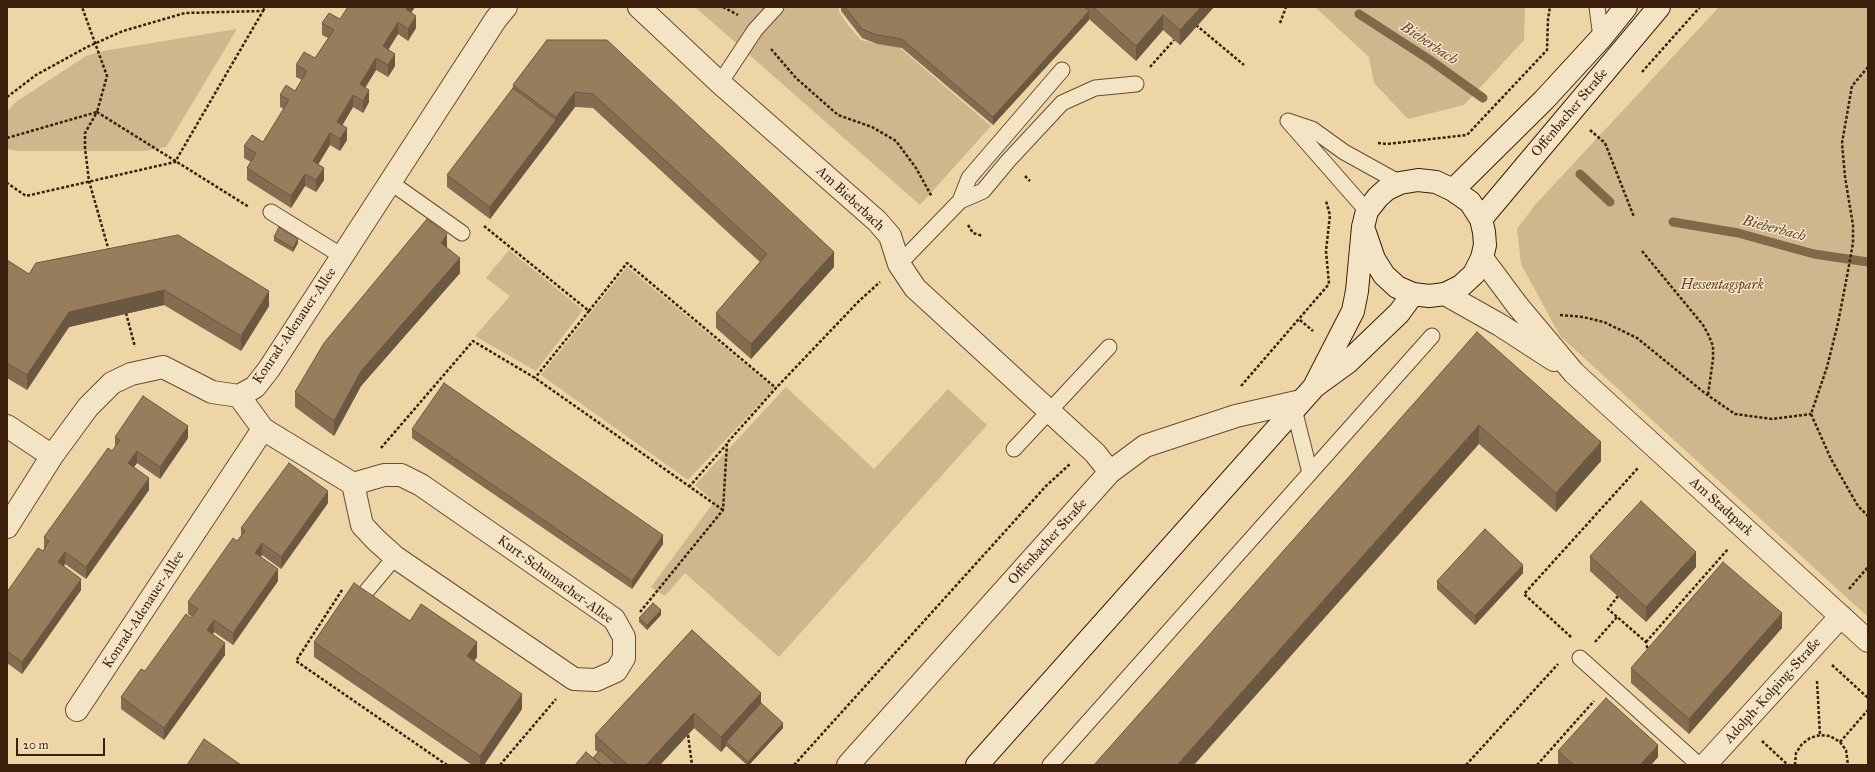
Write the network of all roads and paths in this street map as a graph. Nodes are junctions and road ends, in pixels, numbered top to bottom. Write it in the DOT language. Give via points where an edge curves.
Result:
graph roads {
  1 [pos="82,7"];
  2 [pos="265,7"];
  3 [pos="506,7"];
  4 [pos="639,7"];
  5 [pos="723,7"];
  6 [pos="776,7"];
  7 [pos="1286,7"];
  8 [pos="1597,7"];
  9 [pos="1626,7"];
  10 [pos="1660,7"];
  11 [pos="1700,7"];
  12 [pos="263,11"];
  13 [pos="1191,21"];
  14 [pos="1280,23"];
  15 [pos="755,30"];
  16 [pos="1601,38"];
  17 [pos="1174,40"];
  18 [pos="95,43"];
  19 [pos="1244,64"];
  20 [pos="1868,67"];
  21 [pos="1062,70"];
  22 [pos="1637,77"];
  23 [pos="720,83"];
  24 [pos="1136,84"];
  25 [pos="7,97"];
  26 [pos="97,112"];
  27 [pos="1595,124"];
  28 [pos="1590,130"];
  29 [pos="1585,136"];
  30 [pos="7,138"];
  31 [pos="175,162"];
  32 [pos="89,181"];
  33 [pos="390,182"];
  34 [pos="7,183"];
  35 [pos="1400,183"];
  36 [pos="1453,190"];
  37 [pos="960,201"];
  38 [pos="256,211"];
  39 [pos="271,212"];
  40 [pos="948,212"];
  41 [pos="1634,217"];
  42 [pos="1365,219"];
  43 [pos="1481,219"];
  44 [pos="481,223"];
  45 [pos="462,233"];
  46 [pos="1642,251"];
  47 [pos="110,256"];
  48 [pos="342,256"];
  49 [pos="1482,258"];
  50 [pos="899,264"];
  51 [pos="1413,294"];
  52 [pos="1445,294"];
  53 [pos="589,311"];
  54 [pos="126,313"];
  55 [pos="1555,314"];
  56 [pos="1432,336"];
  57 [pos="1109,347"];
  58 [pos="142,371"];
  59 [pos="1574,373"];
  60 [pos="535,378"];
  61 [pos="776,388"];
  62 [pos="1708,395"];
  63 [pos="239,396"];
  64 [pos="1303,399"];
  65 [pos="1050,412"];
  66 [pos="1810,414"];
  67 [pos="7,426"];
  68 [pos="263,429"];
  69 [pos="395,431"];
  70 [pos="727,444"];
  71 [pos="1088,447"];
  72 [pos="1656,448"];
  73 [pos="1014,449"];
  74 [pos="52,456"];
  75 [pos="1110,472"];
  76 [pos="1310,473"];
  77 [pos="353,484"];
  78 [pos="689,487"];
  79 [pos="723,510"];
  80 [pos="1868,516"];
  81 [pos="7,527"];
  82 [pos="1745,529"];
  83 [pos="394,556"];
  84 [pos="343,588"];
  85 [pos="365,593"];
  86 [pos="1689,593"];
  87 [pos="1618,596"];
  88 [pos="1695,598"];
  89 [pos="1841,616"];
  90 [pos="1617,617"];
  91 [pos="614,619"];
  92 [pos="1572,638"];
  93 [pos="1868,641"];
  94 [pos="1646,642"];
  95 [pos="1812,647"];
  96 [pos="1650,654"];
  97 [pos="1580,658"];
  98 [pos="1561,660"];
  99 [pos="574,679"];
  100 [pos="1608,684"];
  101 [pos="1868,698"];
  102 [pos="77,710"];
  103 [pos="1868,710"];
  104 [pos="1743,724"];
  105 [pos="688,735"];
  106 [pos="1820,735"];
  107 [pos="1840,742"];
  108 [pos="447,765"];
  109 [pos="500,765"];
  110 [pos="692,765"];
  111 [pos="794,765"];
  112 [pos="848,765"];
  113 [pos="977,765"];
  114 [pos="1050,765"];
  115 [pos="1466,765"];
  116 [pos="1537,765"];
  117 [pos="1699,765"];
  118 [pos="1705,765"];
  119 [pos="1788,765"];
  120 [pos="1796,765"];
  121 [pos="1848,765"];
  1 -- 18 [label="path"];
  2 -- 12 [label="path"];
  3 -- 33 [label="street, Konrad-Adenauer-Allee" via="491,26"];
  4 -- 23 [label="street, Am Bieberbach"];
  5 -- 15 [label="path" via="735,13"];
  6 -- 15 [label="lane"];
  7 -- 14 [label="path"];
  8 -- 16 [label="lane"];
  9 -- 16 [label="street, Offenbacher Straße"];
  10 -- 43 [label="street, Offenbacher Straße"];
  11 -- 22 [label="path"];
  12 -- 18 [label="path" via="185,13 123,31"];
  12 -- 31 [label="path"];
  13 -- 19 [label="path"];
  15 -- 23 [label="lane"];
  15 -- 40 [label="path" via="796,78 838,115 872,127 896,141 916,168 935,202"];
  16 -- 36 [label="street, Offenbacher Straße" via="1544,100"];
  17 -- 24 [label="path"];
  18 -- 25 [label="path" via="36,75"];
  18 -- 26 [label="path" via="108,76"];
  20 -- 66 [label="path" via="1852,86 1842,143 1853,243 1827,367"];
  21 -- 37 [label="lane" via="969,178"];
  23 -- 50 [label="street, Am Bieberbach" via="877,221 890,236"];
  24 -- 37 [label="lane" via="1095,88 1062,104 983,191"];
  26 -- 30 [label="path"];
  26 -- 31 [label="path"];
  26 -- 32 [label="path" via="85,133"];
  27 -- 28 [label="path"];
  28 -- 29 [label="path"];
  28 -- 41 [label="path" via="1604,143"];
  31 -- 32 [label="path"];
  31 -- 38 [label="path"];
  32 -- 34 [label="path" via="26,196"];
  32 -- 47 [label="path"];
  33 -- 45 [label="lane"];
  33 -- 48 [label="street, Konrad-Adenauer-Allee"];
  35 -- 36 [label="street" via="1418,180 1436,182"];
  35 -- 42 [label="street" via="1378,197"];
  35 -- 42 [label="lane" via="1344,152 1312,129 1288,122"];
  36 -- 43 [label="street" via="1470,202"];
  37 -- 40 [label="lane"];
  39 -- 48 [label="lane"];
  40 -- 50 [label="lane"];
  42 -- 51 [label="street" via="1374,259 1384,275 1397,287"];
  42 -- 64 [label="street, Offenbacher Straße" via="1353,310"];
  43 -- 49 [label="street" via="1484,238"];
  44 -- 53 [label="path"];
  46 -- 62 [label="path" via="1703,325 1713,346"];
  48 -- 63 [label="street, Konrad-Adenauer-Allee" via="270,369 255,387"];
  49 -- 52 [label="street" via="1474,274 1461,286"];
  49 -- 59 [label="street, Am Stadtpark" via="1517,305"];
  50 -- 61 [label="path" via="858,302"];
  50 -- 65 [label="street, Am Bieberbach" via="915,288"];
  51 -- 52 [label="street"];
  51 -- 64 [label="street, Offenbacher Straße" via="1399,313 1348,362"];
  52 -- 59 [label="street, Am Stadtpark" via="1500,325"];
  53 -- 60 [label="path"];
  53 -- 61 [label="path" via="627,263"];
  54 -- 58 [label="path"];
  55 -- 62 [label="path" via="1604,322 1637,338"];
  56 -- 76 [label="lane"];
  57 -- 65 [label="lane"];
  58 -- 63 [label="street, Konrad-Adenauer-Allee" via="163,367 212,392"];
  58 -- 74 [label="street, Konrad-Adenauer-Allee" via="112,382 88,407"];
  59 -- 72 [label="street, Am Stadtpark"];
  60 -- 69 [label="path" via="473,340"];
  60 -- 78 [label="path"];
  61 -- 70 [label="path"];
  62 -- 66 [label="path" via="1735,414 1772,419"];
  63 -- 68 [label="street"];
  64 -- 75 [label="street, Offenbacher Straße" via="1236,416 1145,446"];
  64 -- 76 [label="lane"];
  64 -- 113 [label="street, Offenbacher Straße"];
  65 -- 71 [label="street, Am Bieberbach"];
  65 -- 73 [label="lane"];
  66 -- 80 [label="path" via="1831,459 1858,506"];
  67 -- 74 [label="street"];
  68 -- 77 [label="street"];
  68 -- 102 [label="street, Konrad-Adenauer-Allee"];
  70 -- 78 [label="path"];
  70 -- 79 [label="path"];
  71 -- 75 [label="street, Am Bieberbach"];
  71 -- 111 [label="path" via="1046,486"];
  72 -- 82 [label="street, Am Stadtpark"];
  72 -- 92 [label="path" via="1524,594"];
  74 -- 81 [label="street, Konrad-Adenauer-Allee"];
  75 -- 112 [label="street, Offenbacher Straße"];
  76 -- 114 [label="lane"];
  77 -- 83 [label="street" via="362,524 374,540"];
  77 -- 91 [label="street, Kurt-Schumacher-Allee" via="384,475 401,475 421,485"];
  78 -- 79 [label="path"];
  79 -- 91 [label="path" via="634,620"];
  82 -- 86 [label="path"];
  82 -- 89 [label="street, Am Stadtpark"];
  83 -- 85 [label="lane"];
  83 -- 99 [label="street"];
  84 -- 108 [label="path" via="296,661"];
  86 -- 88 [label="path"];
  86 -- 94 [label="path"];
  87 -- 90 [label="path" via="1608,608"];
  89 -- 93 [label="street, Am Stadtpark"];
  89 -- 95 [label="street, Adolph-Kolping-Straße"];
  90 -- 94 [label="path"];
  90 -- 97 [label="path"];
  91 -- 99 [label="street, Kurt-Schumacher-Allee" via="624,637 624,658 616,670 596,680"];
  94 -- 96 [label="path"];
  95 -- 101 [label="path"];
  95 -- 104 [label="street, Adolph-Kolping-Straße"];
  95 -- 106 [label="path" via="1817,676"];
  97 -- 100 [label="lane"];
  98 -- 115 [label="path"];
  99 -- 109 [label="path"];
  100 -- 116 [label="path"];
  100 -- 117 [label="lane"];
  103 -- 107 [label="path"];
  104 -- 118 [label="street, Adolph-Kolping-Straße"];
  104 -- 119 [label="path"];
  105 -- 110 [label="path"];
  106 -- 107 [label="path" via="1830,736"];
  106 -- 120 [label="path" via="1802,744 1796,753"];
  107 -- 121 [label="path" via="1846,750"];
}
